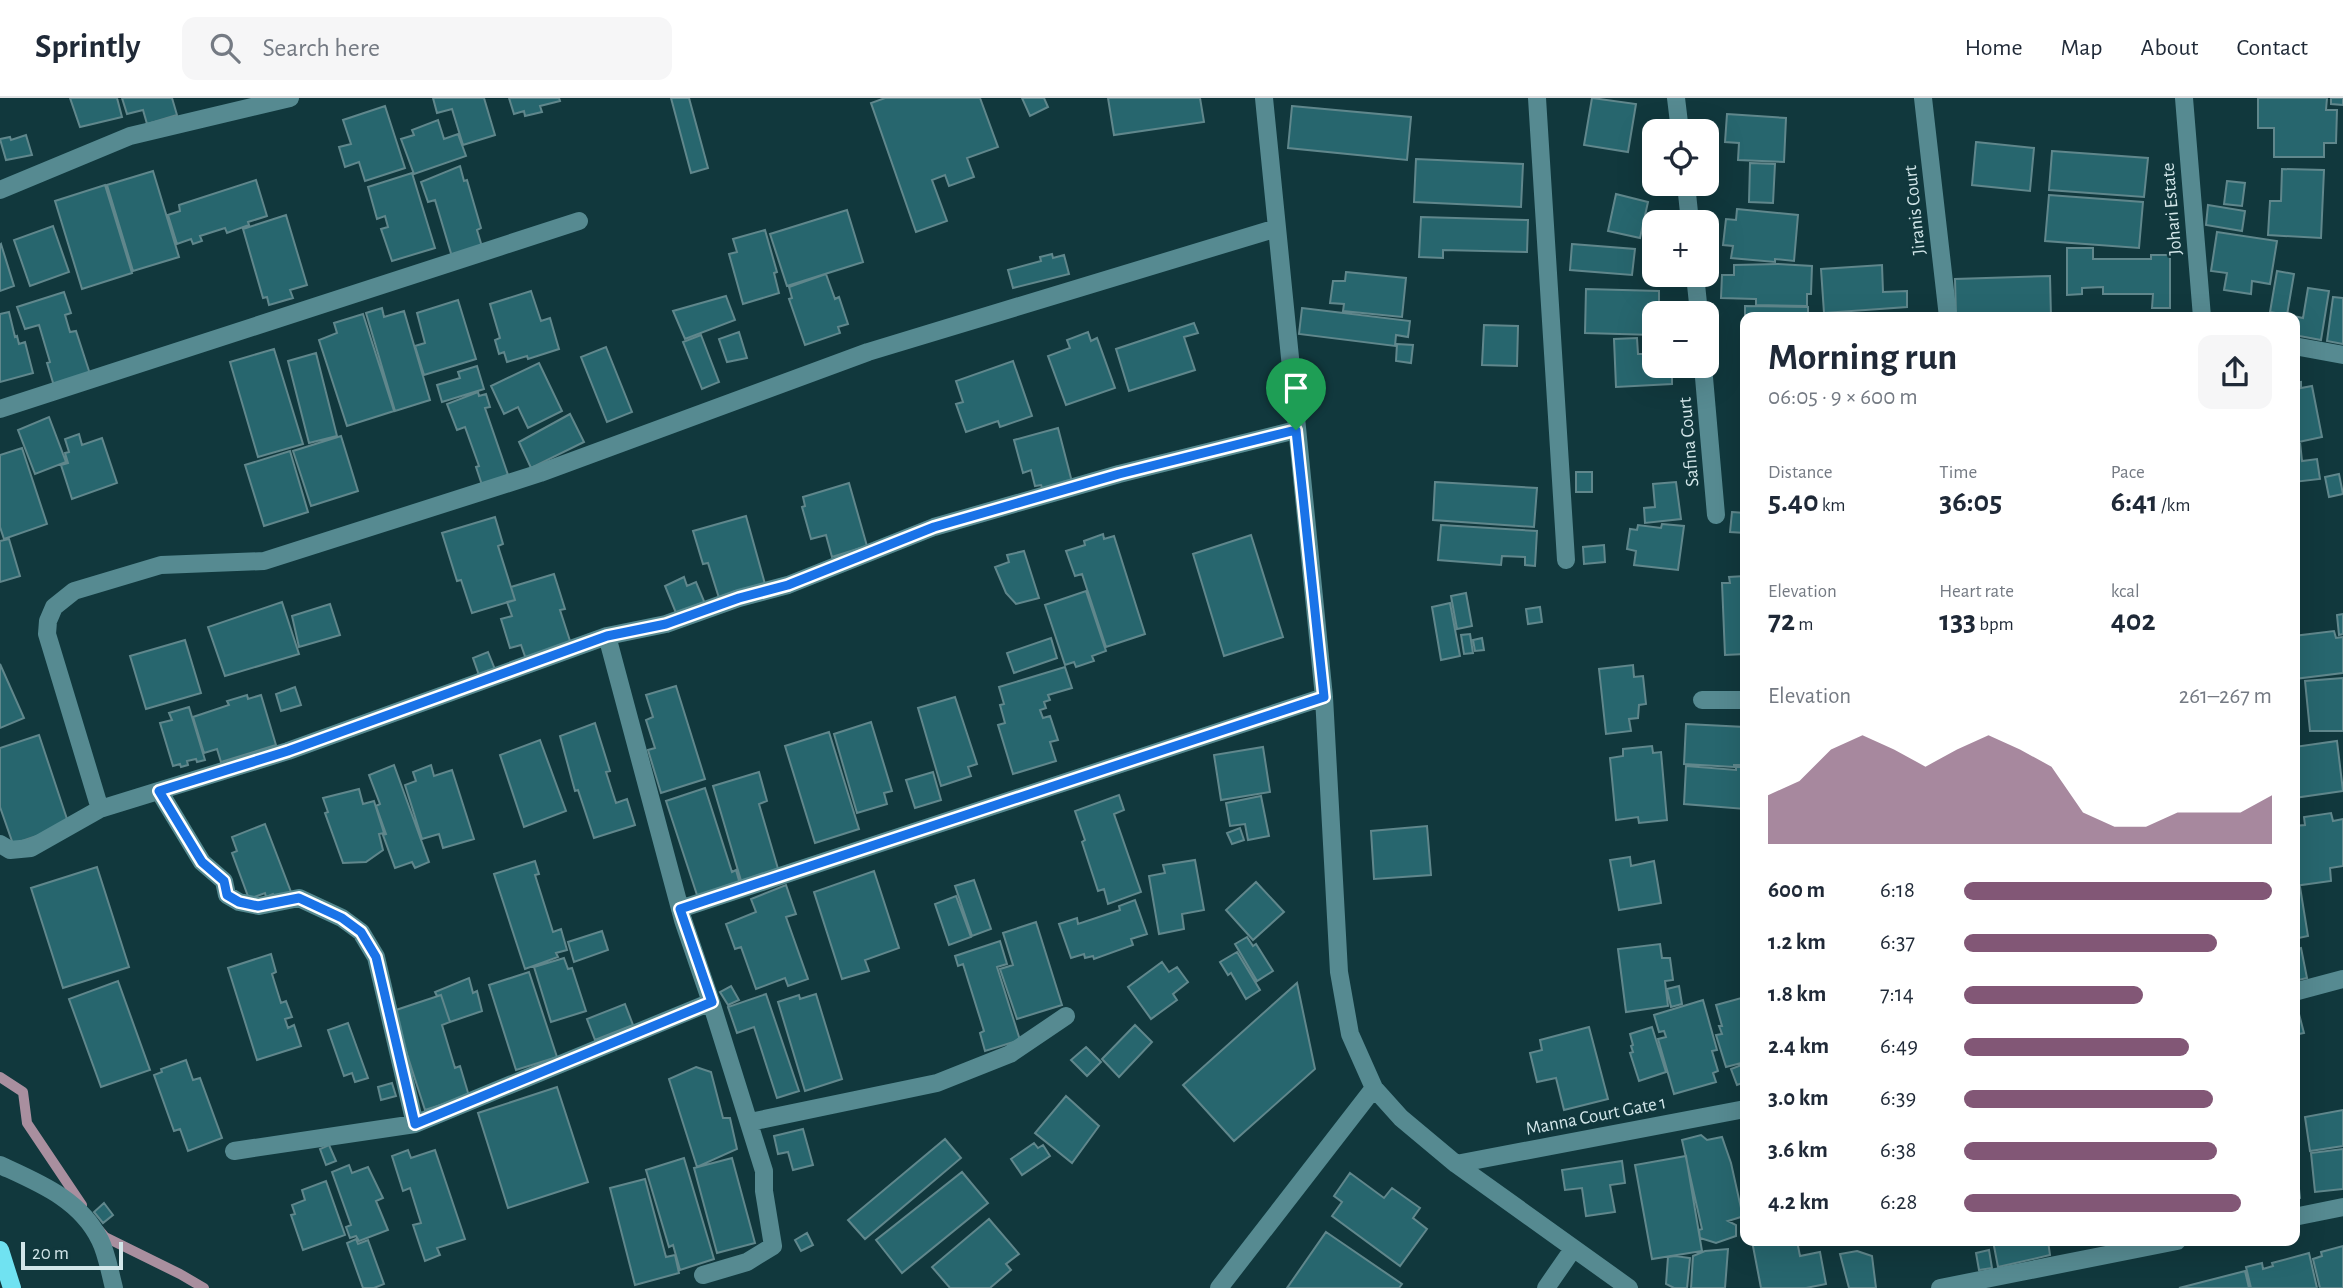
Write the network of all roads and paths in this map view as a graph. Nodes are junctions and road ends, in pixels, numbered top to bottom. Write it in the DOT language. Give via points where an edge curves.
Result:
graph roads {
  1 [pos="290,98"];
  2 [pos="1264,98"];
  3 [pos="1537,98"];
  4 [pos="1676,98"];
  5 [pos="1923,98"];
  6 [pos="2184,98"];
  7 [pos="1679,119"];
  8 [pos="0,190"];
  9 [pos="579,221"];
  10 [pos="1277,229"];
  11 [pos="1947,312"];
  12 [pos="2202,312"];
  13 [pos="2300,347"];
  14 [pos="2343,355"];
  15 [pos="1704,378"];
  16 [pos="0,409"];
  17 [pos="1296,430"];
  18 [pos="1716,515"];
  19 [pos="1566,560"];
  20 [pos="607,636"];
  21 [pos="1324,697"];
  22 [pos="1702,700"];
  23 [pos="1740,700"];
  24 [pos="159,791"];
  25 [pos="100,809"];
  26 [pos="0,844"];
  27 [pos="680,909"];
  28 [pos="2343,979"];
  29 [pos="2300,990"];
  30 [pos="712,1002"];
  31 [pos="1066,1016"];
  32 [pos="1374,1088"];
  33 [pos="1740,1110"];
  34 [pos="750,1122"];
  35 [pos="415,1124"];
  36 [pos="234,1151"];
  37 [pos="1456,1164"];
  38 [pos="0,1165"];
  39 [pos="2343,1207"];
  40 [pos="2300,1216"];
  41 [pos="2085,1246"];
  42 [pos="2152,1246"];
  43 [pos="1573,1249"];
  44 [pos="0,1250"];
  45 [pos="2088,1259"];
  46 [pos="703,1275"];
  47 [pos="12,1288"];
  48 [pos="114,1288"];
  49 [pos="1219,1288"];
  50 [pos="1546,1288"];
  51 [pos="1629,1288"];
  52 [pos="1940,1288"];
  1 -- 8 [label="street" via="130,136"];
  2 -- 10 [label="street"];
  3 -- 19 [label="street"];
  4 -- 7 [label="street"];
  5 -- 11 [label="street, Jiranis Court"];
  6 -- 12 [label="street, Johari Estate"];
  9 -- 16 [label="street"];
  10 -- 17 [label="street"];
  10 -- 25 [label="street" via="868,352 540,473 264,561 160,565 74,592 54,607 47,634"];
  13 -- 14 [label="street"];
  15 -- 18 [label="street, Safina Court"];
  17 -- 20 [label="street" via="934,527 788,585 666,624"];
  17 -- 21 [label="street"];
  20 -- 24 [label="street" via="288,751"];
  20 -- 27 [label="street"];
  21 -- 27 [label="street"];
  21 -- 32 [label="street" via="1339,972 1350,1034"];
  22 -- 23 [label="street"];
  24 -- 25 [label="street"];
  24 -- 35 [label="street" via="202,862 224,881 227,895 258,906 299,898 361,932 376,957"];
  25 -- 26 [label="street" via="31,848 10,850"];
  27 -- 30 [label="street"];
  28 -- 29 [label="street"];
  30 -- 34 [label="street"];
  30 -- 35 [label="street"];
  31 -- 34 [label="street" via="1010,1054 937,1083"];
  32 -- 37 [label="street" via="1401,1118"];
  32 -- 49 [label="street"];
  33 -- 37 [label="street, Manna Court Gate 1"];
  34 -- 46 [label="street" via="764,1171 773,1246 747,1262"];
  35 -- 36 [label="street"];
  37 -- 43 [label="street"];
  38 -- 48 [label="street" via="59,1193 84,1215 101,1241"];
  39 -- 40 [label="street"];
  41 -- 45 [label="street"];
  42 -- 45 [label="street"];
  43 -- 50 [label="street"];
  43 -- 51 [label="street"];
  44 -- 47 [label="main road"];
  45 -- 52 [label="street"];
}
